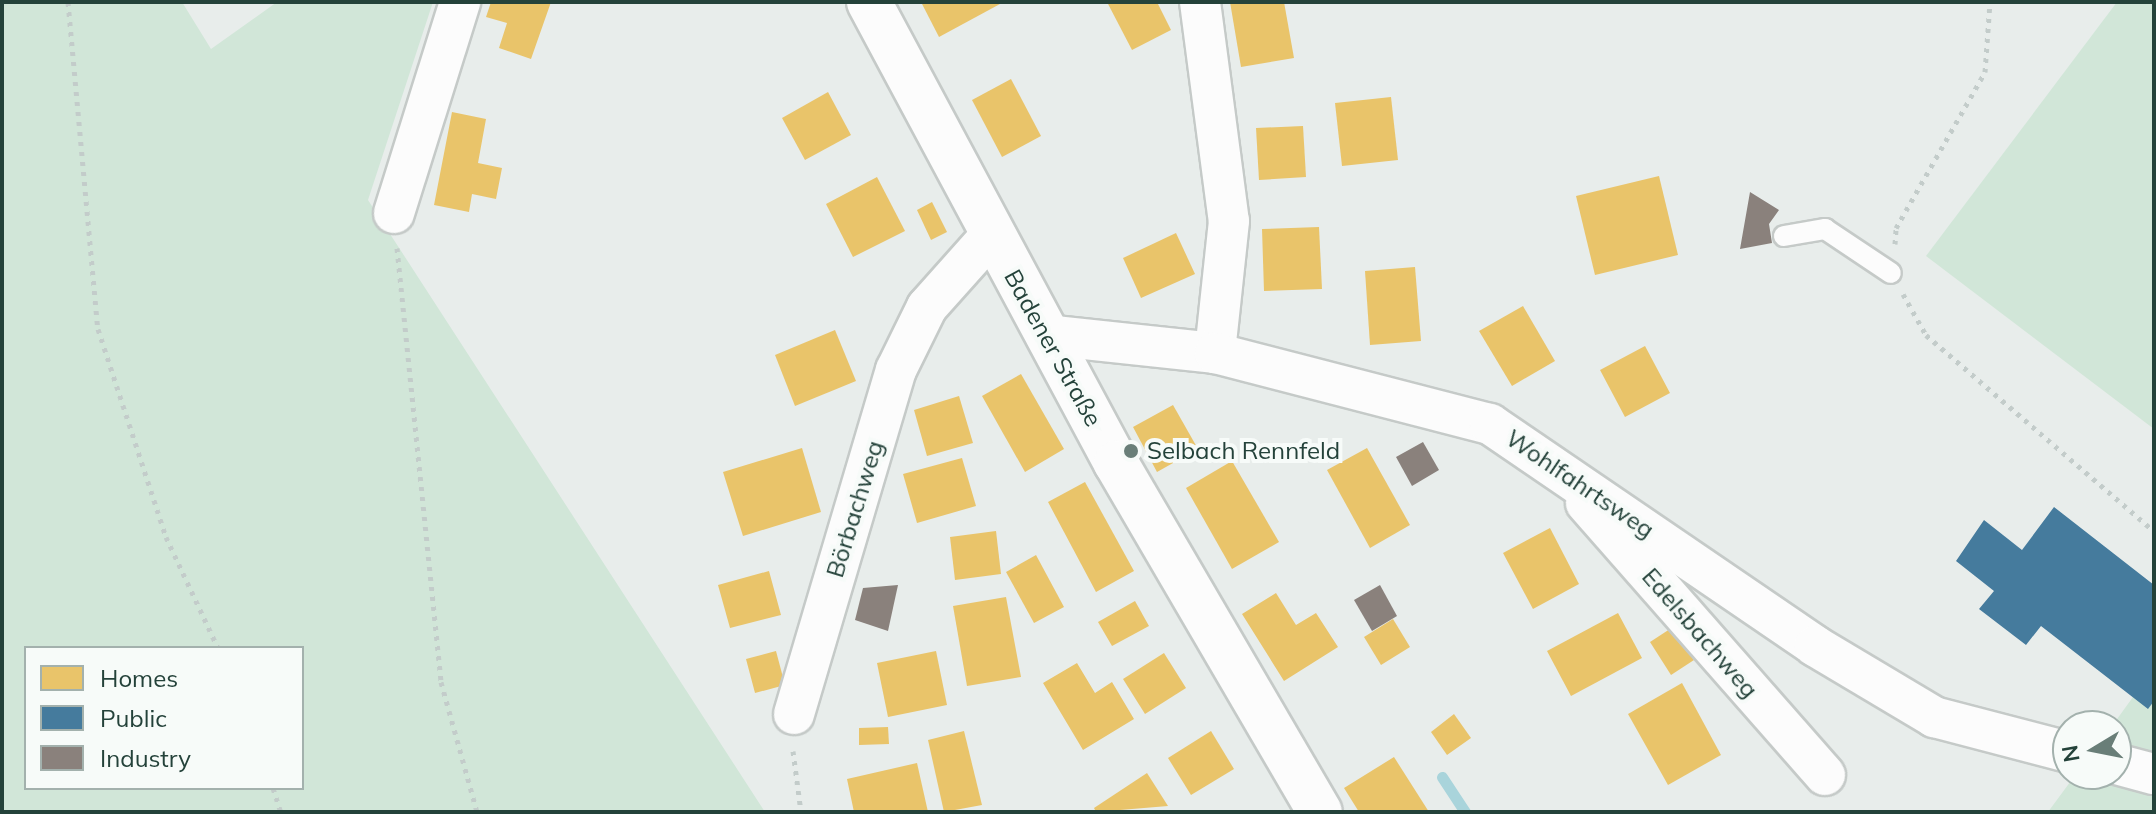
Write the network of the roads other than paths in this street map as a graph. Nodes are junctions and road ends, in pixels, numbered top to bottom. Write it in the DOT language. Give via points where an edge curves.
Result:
graph roads {
  1 [pos="460,2"];
  2 [pos="869,2"];
  3 [pos="1200,2"];
  4 [pos="394,213"];
  5 [pos="992,234"];
  6 [pos="1784,236"];
  7 [pos="1891,273"];
  8 [pos="1046,335"];
  9 [pos="1215,353"];
  10 [pos="1544,455"];
  11 [pos="794,714"];
  12 [pos="2052,748"];
  13 [pos="2132,768"];
  14 [pos="2154,774"];
  15 [pos="1825,775"];
  16 [pos="1320,812"];
  1 -- 4 [label="street"];
  2 -- 5 [label="main road, Badener Straße"];
  3 -- 9 [label="street" via="1229,221"];
  5 -- 8 [label="main road, Badener Straße"];
  5 -- 11 [label="street, Börbachweg" via="927,307 896,370"];
  6 -- 7 [label="lane" via="1825,229"];
  8 -- 9 [label="street, Wohlfahrtsweg"];
  8 -- 16 [label="main road, Badener Straße" via="1232,671"];
  9 -- 10 [label="street, Wohlfahrtsweg" via="1490,424"];
  10 -- 12 [label="street, Wohlfahrtsweg" via="1815,646 1934,717"];
  10 -- 15 [label="street, Edelsbachweg"];
  13 -- 14 [label="street"];
}
